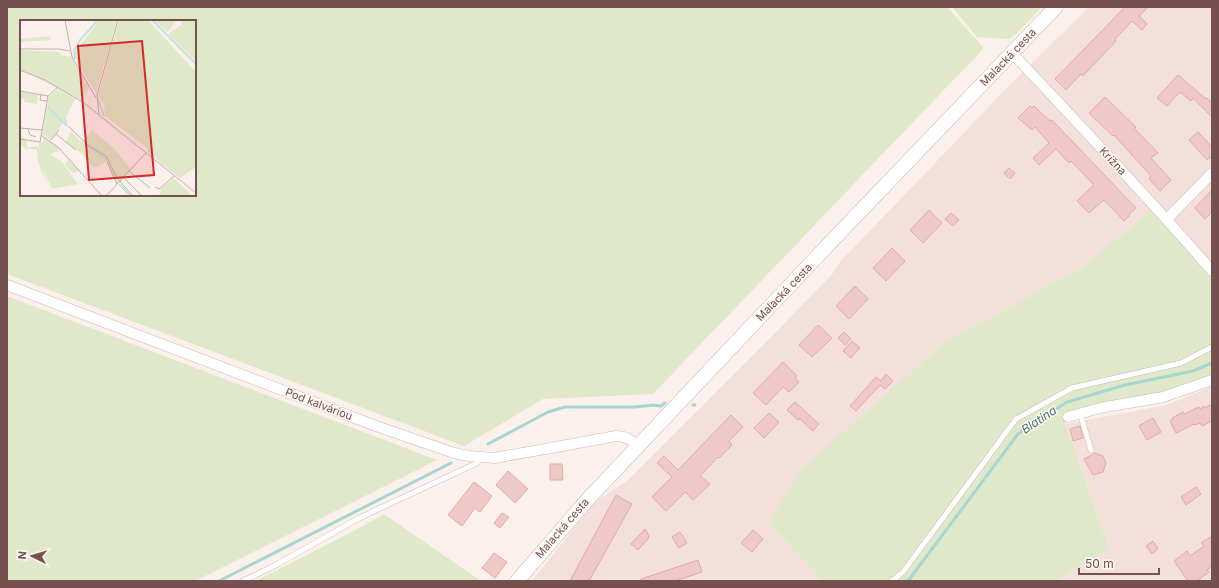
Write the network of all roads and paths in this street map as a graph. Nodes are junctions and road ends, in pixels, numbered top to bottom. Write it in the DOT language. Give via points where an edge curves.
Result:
graph roads {
  1 [pos="1056,7"];
  2 [pos="1012,53"];
  3 [pos="1212,172"];
  4 [pos="1166,219"];
  5 [pos="1212,270"];
  6 [pos="7,285"];
  7 [pos="1212,347"];
  8 [pos="1212,380"];
  9 [pos="1080,414"];
  10 [pos="1068,417"];
  11 [pos="638,446"];
  12 [pos="1091,450"];
  13 [pos="483,458"];
  14 [pos="243,581"];
  15 [pos="516,581"];
  16 [pos="892,581"];
  1 -- 2 [label="main road, Malacká cesta"];
  2 -- 4 [label="street, Krížna"];
  2 -- 11 [label="main road, Malacká cesta"];
  3 -- 4 [label="street"];
  4 -- 5 [label="street, Krížna"];
  6 -- 13 [label="street, Pod kalváriou" via="402,435 454,453"];
  7 -- 16 [label="lane" via="1181,362 1072,388 1016,419 903,572"];
  8 -- 9 [label="street" via="1163,397"];
  9 -- 10 [label="street"];
  9 -- 12 [label="lane"];
  11 -- 13 [label="street, Pod kalváriou" via="628,438 616,436 509,456"];
  11 -- 15 [label="main road, Malacká cesta"];
  13 -- 14 [label="lane" via="359,518"];
}
